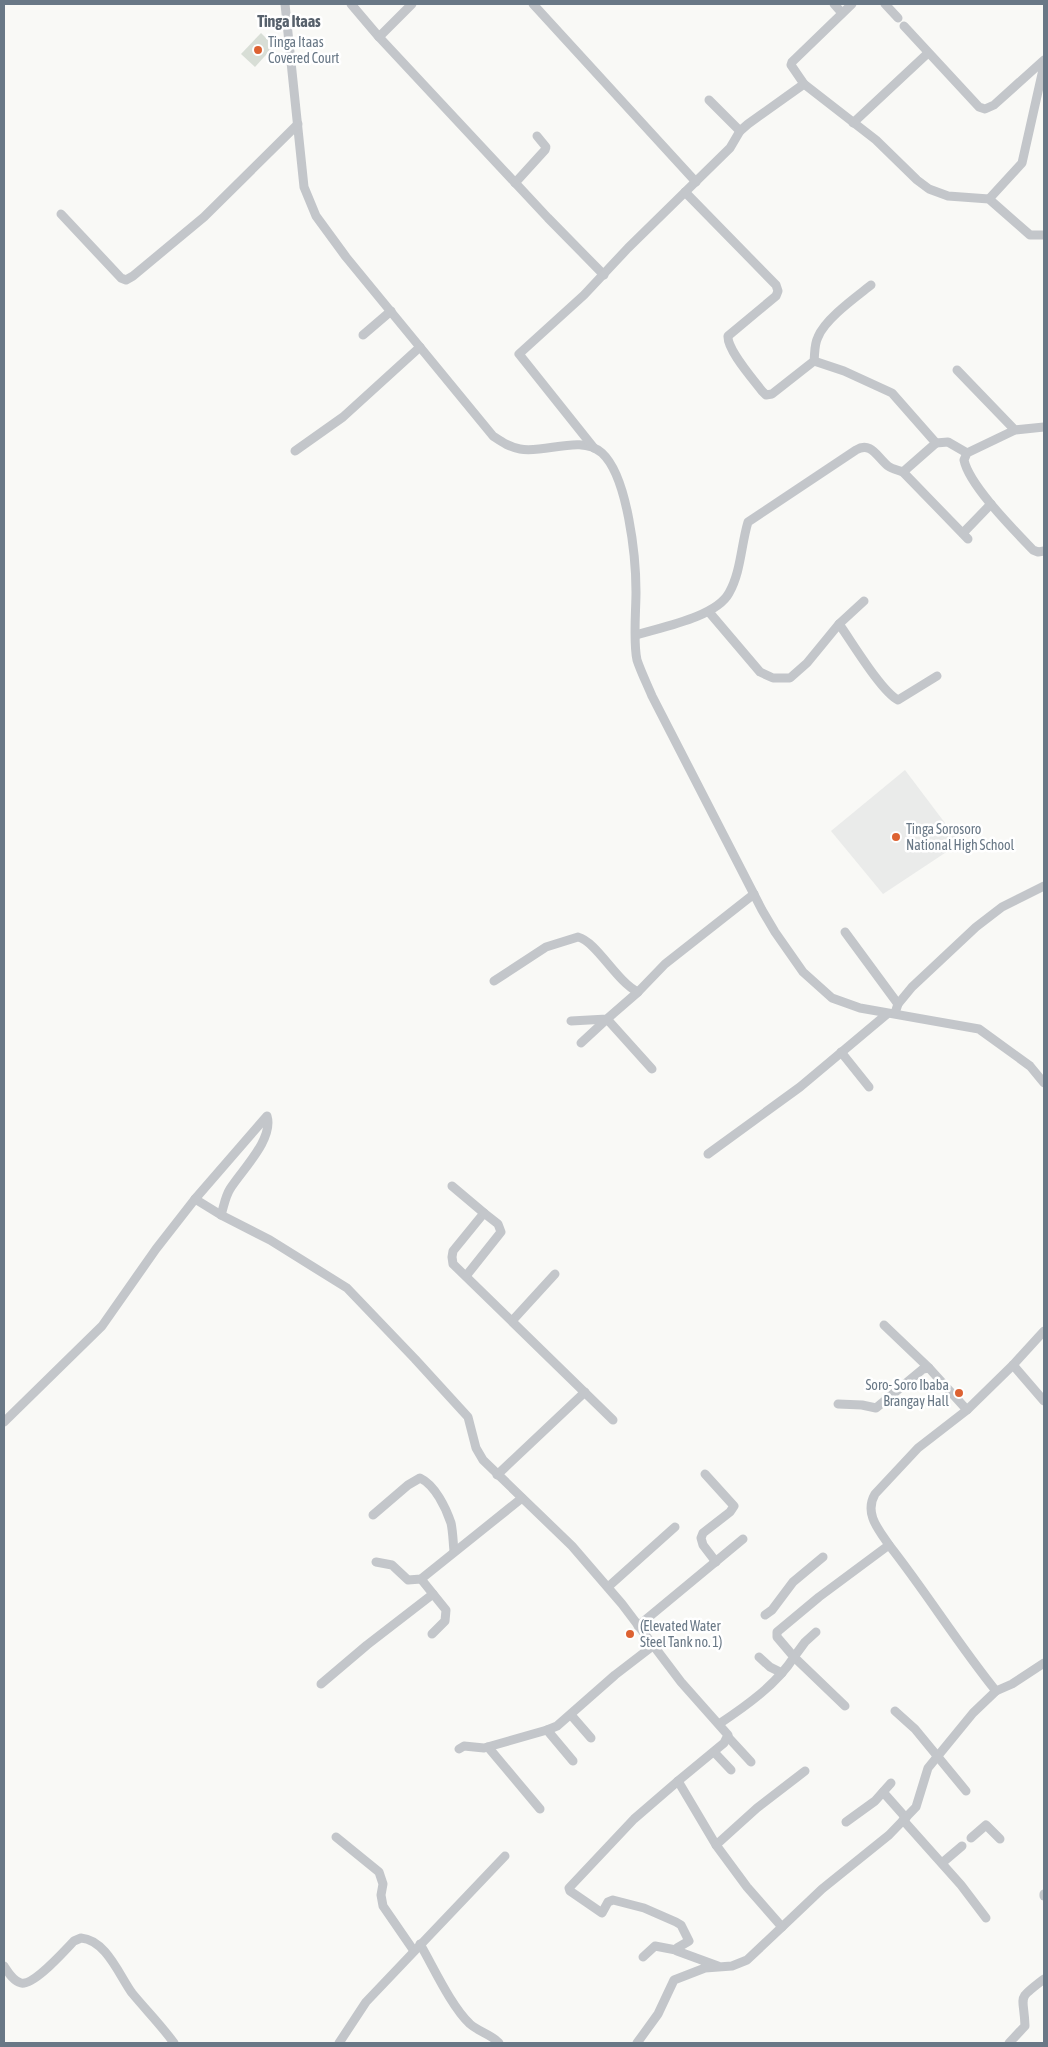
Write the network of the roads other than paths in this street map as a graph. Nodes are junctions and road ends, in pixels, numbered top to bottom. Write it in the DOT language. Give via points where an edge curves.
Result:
graph roads {
  1 [pos="285,4"];
  2 [pos="351,4"];
  3 [pos="412,4"];
  4 [pos="534,4"];
  5 [pos="834,4"];
  6 [pos="852,4"];
  7 [pos="885,4"];
  8 [pos="842,13"];
  9 [pos="898,18"];
  10 [pos="904,26"];
  11 [pos="379,37"];
  12 [pos="928,53"];
  13 [pos="1044,60"];
  14 [pos="1044,65"];
  15 [pos="804,84"];
  16 [pos="709,100"];
  17 [pos="853,123"];
  18 [pos="298,124"];
  19 [pos="740,131"];
  20 [pos="537,136"];
  21 [pos="696,182"];
  22 [pos="515,183"];
  23 [pos="686,192"];
  24 [pos="989,199"];
  25 [pos="61,214"];
  26 [pos="1044,236"];
  27 [pos="604,275"];
  28 [pos="871,285"];
  29 [pos="391,311"];
  30 [pos="363,335"];
  31 [pos="420,347"];
  32 [pos="814,361"];
  33 [pos="957,370"];
  34 [pos="1044,427"];
  35 [pos="1016,430"];
  36 [pos="936,443"];
  37 [pos="594,448"];
  38 [pos="295,451"];
  39 [pos="967,453"];
  40 [pos="903,472"];
  41 [pos="991,504"];
  42 [pos="1044,551"];
  43 [pos="864,601"];
  44 [pos="709,612"];
  45 [pos="838,624"];
  46 [pos="636,635"];
  47 [pos="938,676"];
  48 [pos="1044,886"];
  49 [pos="754,894"];
  50 [pos="845,932"];
  51 [pos="494,981"];
  52 [pos="638,992"];
  53 [pos="898,1004"];
  54 [pos="891,1014"];
  55 [pos="608,1018"];
  56 [pos="571,1021"];
  57 [pos="581,1043"];
  58 [pos="841,1052"];
  59 [pos="652,1069"];
  60 [pos="1044,1083"];
  61 [pos="869,1087"];
  62 [pos="708,1154"];
  63 [pos="452,1186"];
  64 [pos="195,1199"];
  65 [pos="484,1214"];
  66 [pos="221,1215"];
  67 [pos="555,1274"];
  68 [pos="466,1276"];
  69 [pos="512,1321"];
  70 [pos="884,1325"];
  71 [pos="1044,1331"];
  72 [pos="1013,1365"];
  73 [pos="929,1368"];
  74 [pos="585,1392"];
  75 [pos="1044,1401"];
  76 [pos="838,1404"];
  77 [pos="967,1410"];
  78 [pos="613,1420"];
  79 [pos="4,1422"];
  80 [pos="497,1474"];
  81 [pos="705,1474"];
  82 [pos="522,1498"];
  83 [pos="373,1515"];
  84 [pos="675,1527"];
  85 [pos="743,1539"];
  86 [pos="889,1545"];
  87 [pos="454,1551"];
  88 [pos="823,1557"];
  89 [pos="376,1562"];
  90 [pos="716,1562"];
  91 [pos="421,1579"];
  92 [pos="608,1587"];
  93 [pos="433,1594"];
  94 [pos="766,1615"];
  95 [pos="638,1626"];
  96 [pos="816,1632"];
  97 [pos="432,1634"];
  98 [pos="654,1645"];
  99 [pos="759,1657"];
  100 [pos="794,1657"];
  101 [pos="1044,1663"];
  102 [pos="782,1673"];
  103 [pos="321,1684"];
  104 [pos="996,1691"];
  105 [pos="845,1706"];
  106 [pos="896,1711"];
  107 [pos="571,1715"];
  108 [pos="719,1724"];
  109 [pos="547,1730"];
  110 [pos="728,1737"];
  111 [pos="591,1738"];
  112 [pos="488,1747"];
  113 [pos="459,1749"];
  114 [pos="714,1752"];
  115 [pos="938,1756"];
  116 [pos="572,1761"];
  117 [pos="751,1762"];
  118 [pos="731,1770"];
  119 [pos="804,1771"];
  120 [pos="678,1781"];
  121 [pos="891,1784"];
  122 [pos="966,1791"];
  123 [pos="883,1792"];
  124 [pos="540,1809"];
  125 [pos="904,1819"];
  126 [pos="846,1822"];
  127 [pos="336,1837"];
  128 [pos="971,1838"];
  129 [pos="1000,1840"];
  130 [pos="716,1845"];
  131 [pos="962,1846"];
  132 [pos="505,1856"];
  133 [pos="942,1863"];
  134 [pos="986,1918"];
  135 [pos="782,1927"];
  136 [pos="417,1948"];
  137 [pos="676,1950"];
  138 [pos="643,1957"];
  139 [pos="4,1966"];
  140 [pos="718,1966"];
  141 [pos="1044,1979"];
  142 [pos="174,2043"];
  143 [pos="339,2043"];
  144 [pos="499,2043"];
  145 [pos="637,2043"];
  146 [pos="1009,2043"];
  1 -- 18 [label="street"];
  2 -- 11 [label="street"];
  3 -- 11 [label="street"];
  4 -- 21 [label="street"];
  5 -- 8 [label="street"];
  6 -- 8 [label="street"];
  7 -- 9 [label="street"];
  8 -- 15 [label="street" via="792,62 791,66"];
  10 -- 12 [label="street"];
  11 -- 22 [label="street"];
  12 -- 13 [label="street" via="979,107 985,109 994,106"];
  12 -- 17 [label="street"];
  14 -- 24 [label="street" via="1022,163"];
  15 -- 17 [label="street"];
  15 -- 19 [label="street"];
  16 -- 19 [label="street"];
  17 -- 24 [label="street" via="929,190 948,196"];
  18 -- 25 [label="street" via="204,217 126,280"];
  18 -- 29 [label="street" via="304,187 316,216"];
  19 -- 21 [label="street" via="730,148"];
  20 -- 22 [label="street" via="546,150"];
  21 -- 23 [label="street"];
  22 -- 27 [label="street"];
  23 -- 27 [label="street"];
  23 -- 32 [label="street" via="776,285 776,296 728,336 732,349 762,391 766,395 772,394"];
  24 -- 26 [label="street" via="1030,235"];
  27 -- 37 [label="street" via="518,354"];
  28 -- 32 [label="street" via="845,306 818,335"];
  29 -- 30 [label="street"];
  29 -- 31 [label="street"];
  31 -- 37 [label="street" via="493,436 505,445 522,450 580,445"];
  31 -- 38 [label="street" via="343,417"];
  32 -- 36 [label="street" via="892,393"];
  33 -- 35 [label="street"];
  34 -- 35 [label="street"];
  35 -- 39 [label="street"];
  36 -- 39 [label="street" via="948,442"];
  36 -- 40 [label="street"];
  37 -- 46 [label="street" via="610,463 626,504 636,581"];
  39 -- 41 [label="street" via="965,466"];
  40 -- 41 [label="street" via="966,536"];
  40 -- 44 [label="street" via="888,466 869,447 862,446 752,518 748,522 730,592"];
  41 -- 42 [label="street" via="1033,550"];
  43 -- 45 [label="street"];
  44 -- 45 [label="street" via="760,672 781,679 790,678 806,664"];
  44 -- 46 [label="street"];
  45 -- 47 [label="street" via="894,698 898,700"];
  46 -- 49 [label="street" via="637,659 652,696"];
  48 -- 53 [label="street" via="1002,907 982,922 944,955"];
  49 -- 52 [label="street" via="665,964"];
  49 -- 54 [label="street" via="774,932 803,972 832,998"];
  50 -- 53 [label="street"];
  51 -- 52 [label="street" via="546,947 578,938 588,942 624,984"];
  52 -- 55 [label="street"];
  53 -- 54 [label="street"];
  54 -- 58 [label="street"];
  54 -- 60 [label="street" via="979,1030 1030,1066"];
  55 -- 56 [label="street"];
  55 -- 57 [label="street"];
  55 -- 59 [label="street"];
  58 -- 61 [label="street"];
  58 -- 62 [label="street" via="800,1087"];
  63 -- 65 [label="street"];
  64 -- 66 [label="street"];
  64 -- 66 [label="street" via="267,1116 268,1127 264,1137 231,1188"];
  64 -- 79 [label="street" via="102,1326"];
  65 -- 68 [label="street" via="453,1251 453,1264"];
  65 -- 68 [label="street" via="498,1224 501,1232"];
  66 -- 80 [label="street" via="270,1240 347,1288 468,1417 476,1448"];
  67 -- 69 [label="street"];
  68 -- 69 [label="street"];
  69 -- 74 [label="street"];
  70 -- 73 [label="street"];
  71 -- 72 [label="street"];
  72 -- 75 [label="street"];
  72 -- 77 [label="street"];
  73 -- 76 [label="street" via="923,1369 876,1408"];
  73 -- 77 [label="street"];
  74 -- 78 [label="street"];
  74 -- 80 [label="street"];
  77 -- 86 [label="street" via="918,1448 871,1500 873,1520"];
  80 -- 82 [label="street"];
  81 -- 90 [label="street" via="734,1506 701,1538 703,1546"];
  82 -- 87 [label="street"];
  82 -- 92 [label="street" via="572,1546"];
  83 -- 87 [label="street" via="420,1478 430,1485 447,1515"];
  84 -- 92 [label="street"];
  85 -- 90 [label="street"];
  86 -- 100 [label="street" via="777,1632 776,1636"];
  86 -- 104 [label="street"];
  87 -- 91 [label="street"];
  88 -- 94 [label="street" via="793,1582"];
  89 -- 91 [label="street" via="392,1565 408,1580"];
  90 -- 95 [label="street"];
  91 -- 93 [label="street"];
  92 -- 95 [label="street"];
  93 -- 97 [label="street" via="447,1615"];
  93 -- 103 [label="street"];
  95 -- 98 [label="street"];
  96 -- 100 [label="street"];
  98 -- 107 [label="street"];
  98 -- 108 [label="street" via="681,1682"];
  99 -- 102 [label="street"];
  100 -- 102 [label="street"];
  100 -- 105 [label="street"];
  101 -- 104 [label="street"];
  102 -- 108 [label="street"];
  104 -- 115 [label="street"];
  106 -- 115 [label="street"];
  107 -- 109 [label="street"];
  107 -- 111 [label="street"];
  108 -- 110 [label="street"];
  109 -- 112 [label="street"];
  109 -- 116 [label="street"];
  110 -- 114 [label="street"];
  110 -- 117 [label="street"];
  112 -- 113 [label="street" via="464,1746"];
  112 -- 124 [label="street"];
  114 -- 118 [label="street"];
  114 -- 120 [label="street"];
  115 -- 122 [label="street"];
  115 -- 125 [label="street" via="925,1775 916,1807"];
  119 -- 130 [label="street"];
  120 -- 130 [label="street"];
  120 -- 137 [label="street" via="634,1820 570,1888 602,1913 608,1902 613,1900 644,1908 676,1922 689,1941"];
  121 -- 123 [label="street"];
  123 -- 125 [label="street"];
  123 -- 126 [label="street"];
  125 -- 133 [label="street"];
  125 -- 135 [label="street"];
  127 -- 136 [label="street" via="379,1872 383,1884 383,1906"];
  128 -- 129 [label="street" via="986,1825"];
  130 -- 135 [label="street"];
  131 -- 133 [label="street"];
  132 -- 136 [label="street"];
  133 -- 134 [label="street"];
  135 -- 140 [label="street" via="747,1960 732,1966"];
  136 -- 143 [label="street" via="366,2002"];
  136 -- 144 [label="street" via="470,2024"];
  137 -- 138 [label="street" via="655,1946"];
  137 -- 140 [label="street"];
  139 -- 142 [label="street" via="14,1979 27,1983 74,1941 81,1938 94,1941"];
  140 -- 145 [label="street" via="674,1980 658,2014"];
  141 -- 146 [label="street" via="1024,1995 1024,2026"];
}
